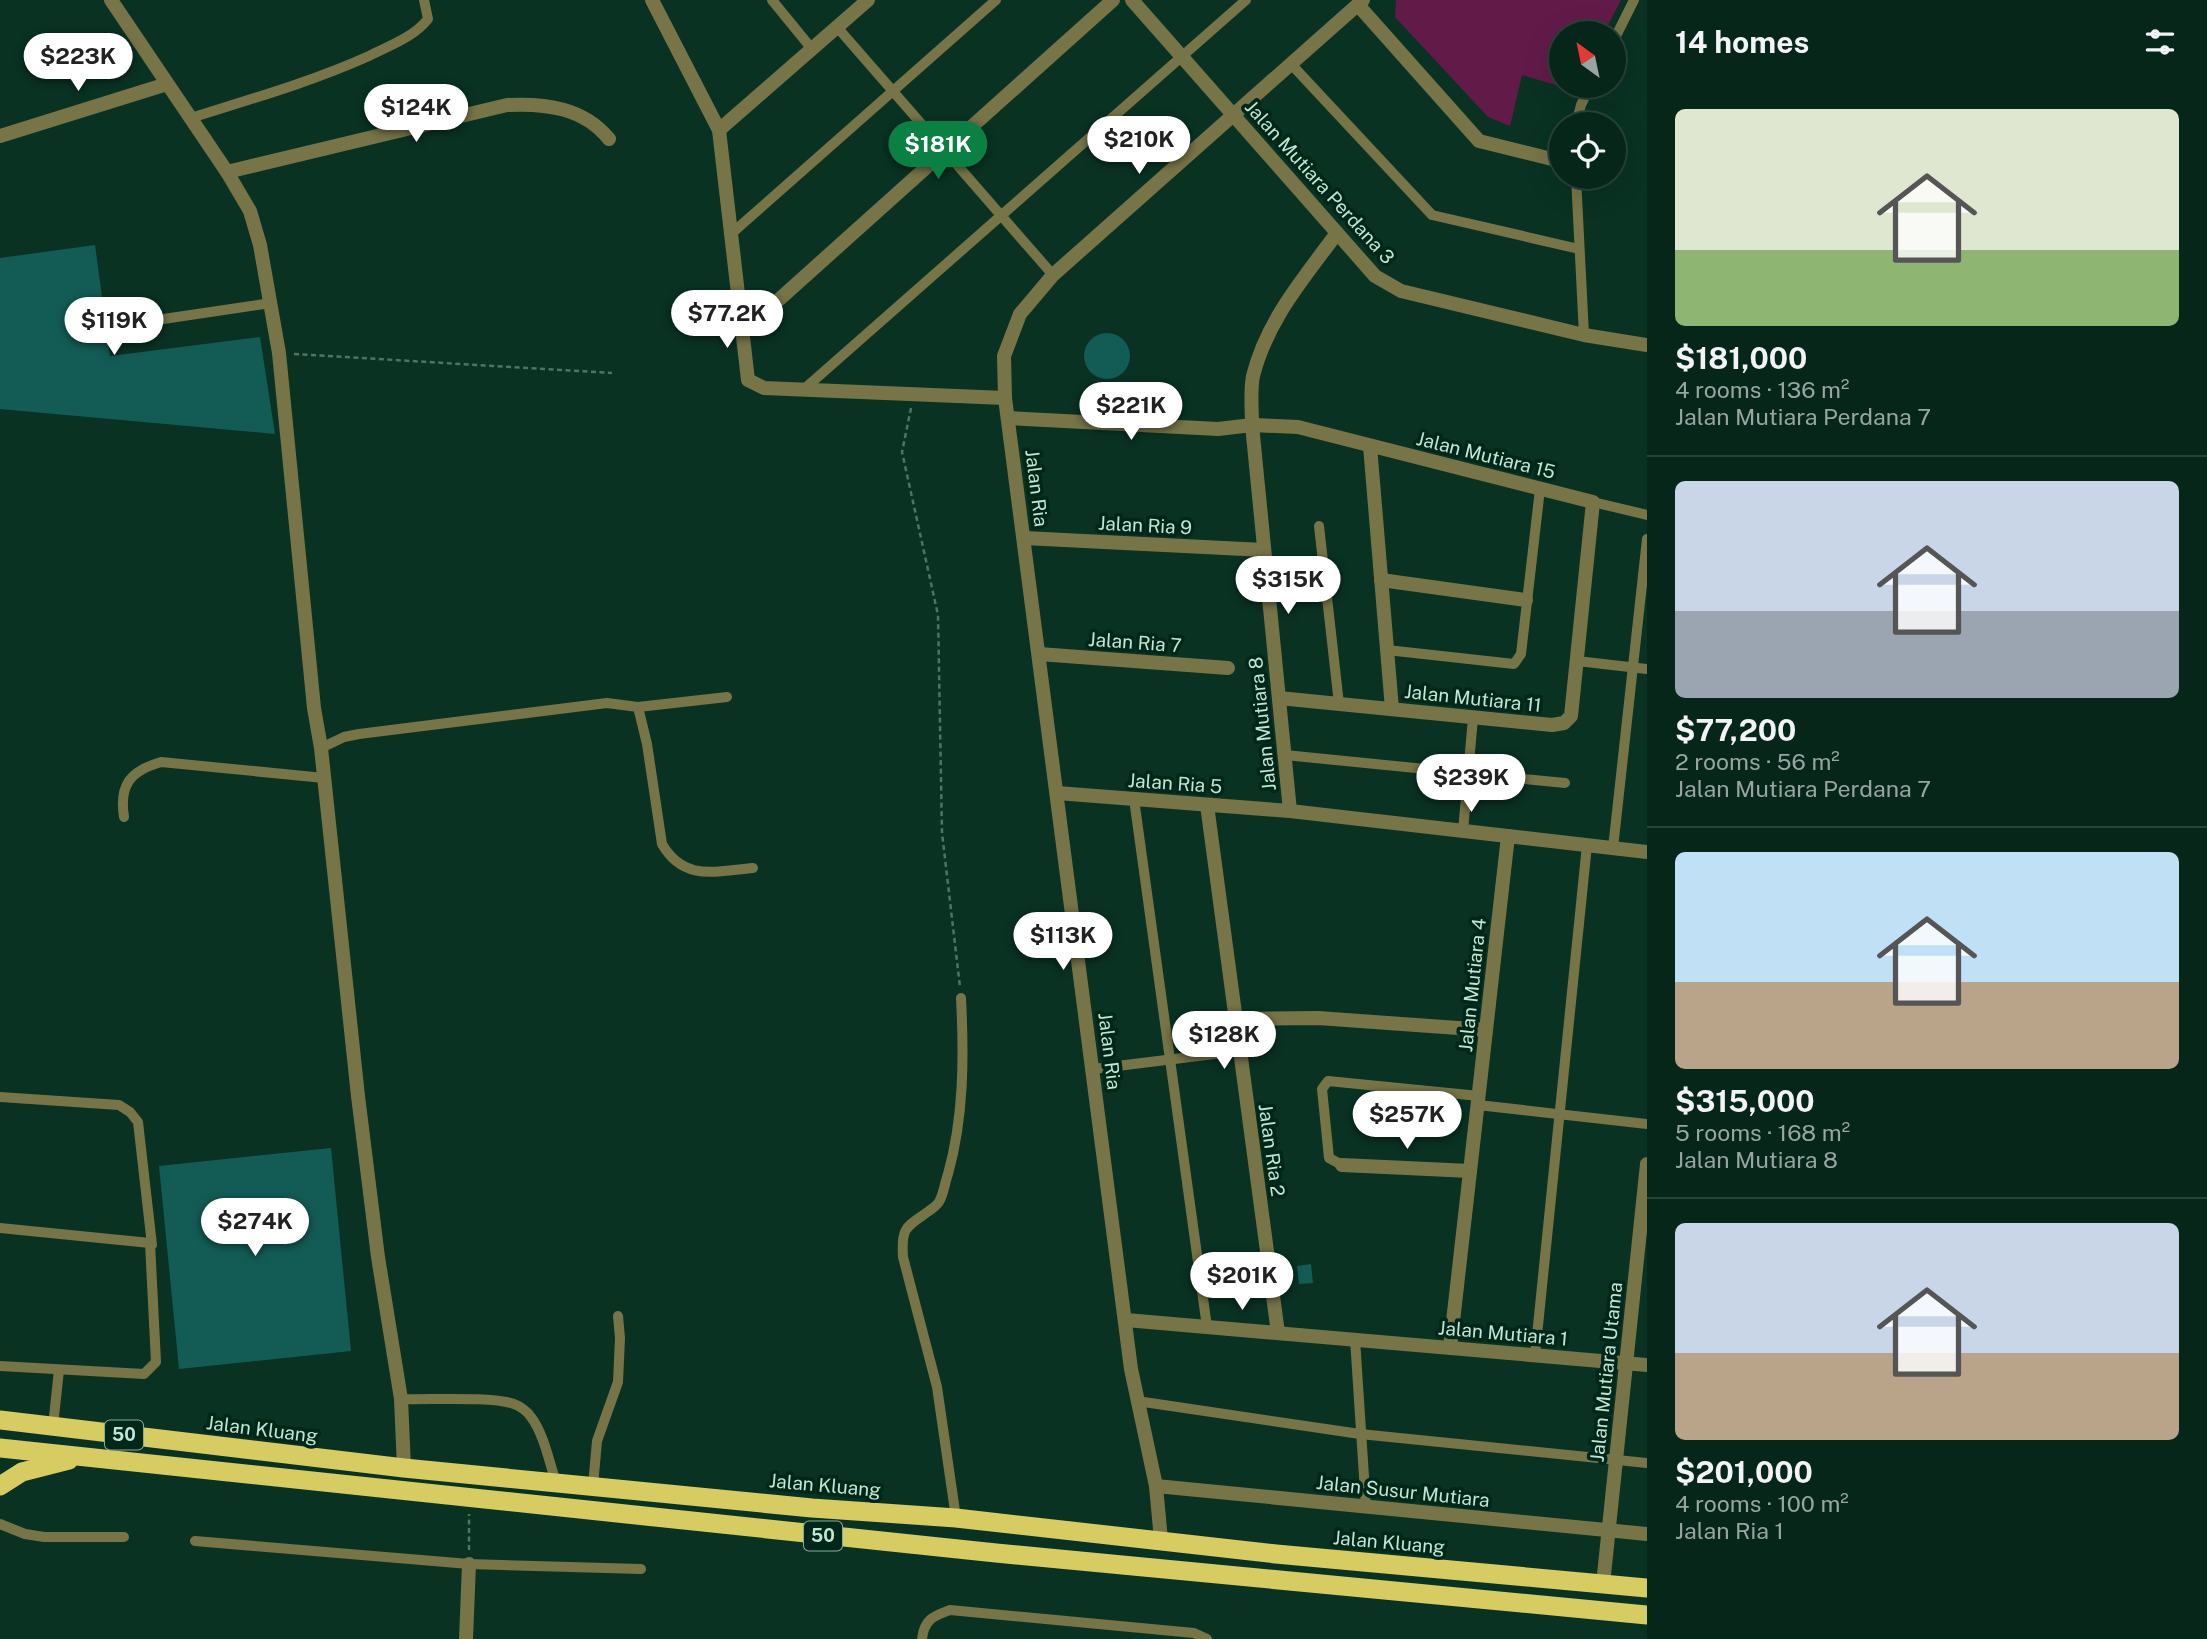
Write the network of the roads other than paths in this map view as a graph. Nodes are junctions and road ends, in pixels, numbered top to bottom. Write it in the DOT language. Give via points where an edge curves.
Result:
graph roads {
  1 [pos="111,0"];
  2 [pos="424,0"];
  3 [pos="652,0"];
  4 [pos="772,0"];
  5 [pos="868,0"];
  6 [pos="996,0"];
  7 [pos="1113,0"];
  8 [pos="1132,0"];
  9 [pos="1246,0"];
  10 [pos="1634,0"];
  11 [pos="1360,3"];
  12 [pos="1624,21"];
  13 [pos="837,27"];
  14 [pos="812,49"];
  15 [pos="1182,56"];
  16 [pos="1291,64"];
  17 [pos="167,84"];
  18 [pos="892,91"];
  19 [pos="1234,115"];
  20 [pos="191,118"];
  21 [pos="719,130"];
  22 [pos="0,136"];
  23 [pos="609,139"];
  24 [pos="945,152"];
  25 [pos="1549,158"];
  26 [pos="227,172"];
  27 [pos="1576,189"];
  28 [pos="1001,216"];
  29 [pos="1337,233"];
  30 [pos="731,234"];
  31 [pos="1579,249"];
  32 [pos="1053,275"];
  33 [pos="271,303"];
  34 [pos="741,316"];
  35 [pos="122,326"];
  36 [pos="1584,335"];
  37 [pos="1647,345"];
  38 [pos="803,390"];
  39 [pos="1006,398"];
  40 [pos="1008,418"];
  41 [pos="1252,425"];
  42 [pos="1370,446"];
  43 [pos="1540,489"];
  44 [pos="1593,502"];
  45 [pos="1647,515"];
  46 [pos="1319,526"];
  47 [pos="1024,538"];
  48 [pos="1647,539"];
  49 [pos="1264,550"];
  50 [pos="1381,580"];
  51 [pos="1526,600"];
  52 [pos="1387,650"];
  53 [pos="1039,654"];
  54 [pos="1577,661"];
  55 [pos="1633,667"];
  56 [pos="1228,668"];
  57 [pos="1647,669"];
  58 [pos="727,698"];
  59 [pos="1279,698"];
  60 [pos="1339,704"];
  61 [pos="638,708"];
  62 [pos="1392,709"];
  63 [pos="1473,718"];
  64 [pos="321,748"];
  65 [pos="1284,755"];
  66 [pos="1468,773"];
  67 [pos="324,778"];
  68 [pos="1566,783"];
  69 [pos="1057,793"];
  70 [pos="1134,799"];
  71 [pos="1207,805"];
  72 [pos="1290,811"];
  73 [pos="124,817"];
  74 [pos="1463,831"];
  75 [pos="1508,836"];
  76 [pos="1587,845"];
  77 [pos="1613,848"];
  78 [pos="1647,852"];
  79 [pos="753,868"];
  80 [pos="961,999"];
  81 [pos="1235,1019"];
  82 [pos="1486,1030"];
  83 [pos="1239,1051"];
  84 [pos="1169,1059"];
  85 [pos="1093,1069"];
  86 [pos="0,1097"];
  87 [pos="1478,1101"];
  88 [pos="1560,1114"];
  89 [pos="1647,1124"];
  90 [pos="1647,1164"];
  91 [pos="1342,1165"];
  92 [pos="1470,1171"];
  93 [pos="1645,1198"];
  94 [pos="0,1228"];
  95 [pos="150,1243"];
  96 [pos="1641,1281"];
  97 [pos="618,1316"];
  98 [pos="1126,1320"];
  99 [pos="1207,1327"];
  100 [pos="1278,1333"];
  101 [pos="1355,1339"];
  102 [pos="1450,1348"];
  103 [pos="1535,1355"];
  104 [pos="1626,1363"];
  105 [pos="1647,1365"];
  106 [pos="0,1366"];
  107 [pos="60,1370"];
  108 [pos="401,1399"];
  109 [pos="1137,1401"];
  110 [pos="0,1420"];
  111 [pos="53,1426"];
  112 [pos="1360,1434"];
  113 [pos="0,1448"];
  114 [pos="83,1456"];
  115 [pos="1616,1460"];
  116 [pos="1647,1463"];
  117 [pos="404,1468"];
  118 [pos="556,1482"];
  119 [pos="0,1486"];
  120 [pos="593,1486"];
  121 [pos="1156,1486"];
  122 [pos="1366,1507"];
  123 [pos="956,1518"];
  124 [pos="0,1524"];
  125 [pos="1608,1531"];
  126 [pos="1647,1534"];
  127 [pos="124,1537"];
  128 [pos="1161,1540"];
  129 [pos="195,1541"];
  130 [pos="469,1564"];
  131 [pos="641,1569"];
  132 [pos="1603,1584"];
  133 [pos="1647,1588"];
  134 [pos="1647,1615"];
  135 [pos="466,1639"];
  136 [pos="922,1639"];
  137 [pos="1207,1639"];
  1 -- 17 [label="street"];
  2 -- 20 [label="lane" via="428,19 395,44 305,83"];
  3 -- 21 [label="street"];
  4 -- 14 [label="lane"];
  5 -- 13 [label="street"];
  6 -- 18 [label="lane"];
  7 -- 24 [label="street"];
  8 -- 15 [label="street, Jalan Mutiara Perdana 3"];
  9 -- 15 [label="lane"];
  10 -- 12 [label="lane"];
  11 -- 16 [label="street, Jalan Ria"];
  11 -- 25 [label="street" via="1479,141"];
  13 -- 14 [label="street"];
  13 -- 18 [label="lane"];
  14 -- 21 [label="street"];
  15 -- 19 [label="street, Jalan Mutiara Perdana 3"];
  15 -- 28 [label="lane"];
  16 -- 19 [label="street, Jalan Ria"];
  16 -- 31 [label="lane" via="1432,215"];
  17 -- 20 [label="street"];
  17 -- 22 [label="street"];
  18 -- 24 [label="lane"];
  18 -- 30 [label="lane"];
  19 -- 29 [label="street, Jalan Mutiara Perdana 3"];
  19 -- 32 [label="street, Jalan Ria"];
  20 -- 26 [label="street"];
  21 -- 30 [label="street"];
  23 -- 26 [label="street" via="597,125 576,114 543,105 508,105"];
  24 -- 28 [label="lane"];
  24 -- 34 [label="street" via="764,313"];
  26 -- 33 [label="street" via="250,211"];
  27 -- 31 [label="lane"];
  28 -- 32 [label="lane"];
  28 -- 38 [label="lane"];
  29 -- 36 [label="street, Jalan Mutiara Perdana 3" via="1375,276 1401,291"];
  29 -- 41 [label="street, Jalan Mutiara 8" via="1284,303 1268,334 1253,378"];
  30 -- 34 [label="street"];
  31 -- 36 [label="lane"];
  32 -- 39 [label="street, Jalan Ria" via="1020,314 1004,356"];
  33 -- 35 [label="lane"];
  33 -- 64 [label="street"];
  34 -- 38 [label="street" via="748,380 764,388"];
  36 -- 37 [label="street, Jalan Mutiara Perdana 3"];
  38 -- 39 [label="street"];
  39 -- 40 [label="street, Jalan Ria"];
  40 -- 41 [label="street, Jalan Mutiara 15" via="1218,429"];
  40 -- 47 [label="street, Jalan Ria"];
  41 -- 42 [label="street, Jalan Mutiara 15" via="1298,427"];
  41 -- 49 [label="street, Jalan Mutiara 8"];
  42 -- 43 [label="street, Jalan Mutiara 15"];
  42 -- 50 [label="street"];
  43 -- 44 [label="street, Jalan Mutiara 15"];
  43 -- 51 [label="lane"];
  44 -- 45 [label="lane"];
  44 -- 54 [label="street, Jalan Mutiara 11"];
  46 -- 60 [label="lane"];
  47 -- 49 [label="street, Jalan Ria 9"];
  47 -- 53 [label="street, Jalan Ria"];
  48 -- 55 [label="lane"];
  49 -- 59 [label="street, Jalan Mutiara 8"];
  50 -- 51 [label="street"];
  50 -- 52 [label="street"];
  51 -- 52 [label="lane" via="1521,654 1514,664"];
  52 -- 62 [label="street"];
  53 -- 56 [label="street, Jalan Ria 7"];
  53 -- 69 [label="street, Jalan Ria"];
  54 -- 55 [label="lane"];
  54 -- 63 [label="street, Jalan Mutiara 11" via="1571,716 1564,723"];
  55 -- 57 [label="lane"];
  55 -- 77 [label="lane"];
  58 -- 61 [label="lane"];
  59 -- 60 [label="street, Jalan Mutiara 11"];
  59 -- 65 [label="street, Jalan Mutiara 8"];
  60 -- 62 [label="street, Jalan Mutiara 11"];
  61 -- 64 [label="lane" via="607,704 359,734"];
  61 -- 79 [label="lane" via="662,844 670,856 696,872"];
  62 -- 63 [label="street, Jalan Mutiara 11"];
  63 -- 66 [label="lane"];
  64 -- 67 [label="street"];
  65 -- 66 [label="lane"];
  65 -- 72 [label="street, Jalan Mutiara 8"];
  66 -- 68 [label="lane"];
  66 -- 74 [label="lane"];
  67 -- 73 [label="lane" via="161,762 142,768 128,782 121,798"];
  67 -- 108 [label="street" via="358,1096"];
  69 -- 70 [label="street, Jalan Ria 5"];
  69 -- 85 [label="street, Jalan Ria"];
  70 -- 71 [label="street, Jalan Ria 5"];
  70 -- 84 [label="lane"];
  71 -- 72 [label="street, Jalan Ria 5"];
  71 -- 81 [label="street, Jalan Ria 2"];
  72 -- 74 [label="street, Jalan Ria 5"];
  74 -- 75 [label="street, Jalan Ria 5"];
  75 -- 76 [label="street, Jalan Ria 5"];
  75 -- 82 [label="street, Jalan Mutiara 4"];
  76 -- 77 [label="street, Jalan Ria 5"];
  76 -- 88 [label="lane"];
  77 -- 78 [label="street, Jalan Ria 5"];
  80 -- 123 [label="lane" via="964,1054 950,1166 940,1201 902,1233 903,1257 937,1387"];
  81 -- 82 [label="street" via="1318,1018"];
  81 -- 83 [label="street, Jalan Ria 2"];
  82 -- 87 [label="street, Jalan Mutiara 4"];
  83 -- 84 [label="lane"];
  83 -- 100 [label="street, Jalan Ria 2"];
  84 -- 85 [label="lane"];
  84 -- 99 [label="lane"];
  85 -- 98 [label="street, Jalan Ria"];
  86 -- 95 [label="lane" via="119,1105 130,1112 138,1122"];
  87 -- 88 [label="lane"];
  87 -- 91 [label="lane" via="1328,1082 1322,1089 1329,1158"];
  87 -- 92 [label="street, Jalan Mutiara 4"];
  88 -- 89 [label="lane"];
  88 -- 103 [label="lane"];
  90 -- 93 [label="street, Jalan Mutiara Utama"];
  91 -- 92 [label="street"];
  92 -- 102 [label="street, Jalan Mutiara 4"];
  93 -- 96 [label="street, Jalan Mutiara Utama"];
  94 -- 95 [label="lane"];
  95 -- 107 [label="lane" via="156,1362 144,1374"];
  96 -- 104 [label="street, Jalan Mutiara Utama"];
  97 -- 120 [label="lane" via="618,1382 597,1441"];
  98 -- 99 [label="street, Jalan Mutiara 1"];
  98 -- 109 [label="street, Jalan Ria"];
  99 -- 100 [label="street, Jalan Mutiara 1"];
  100 -- 101 [label="street, Jalan Mutiara 1"];
  101 -- 102 [label="street, Jalan Mutiara 1"];
  101 -- 112 [label="lane"];
  102 -- 103 [label="street, Jalan Mutiara 1"];
  103 -- 104 [label="street, Jalan Mutiara 1"];
  104 -- 105 [label="street, Jalan Mutiara 1"];
  104 -- 115 [label="street, Jalan Mutiara Utama"];
  106 -- 107 [label="lane"];
  107 -- 111 [label="lane"];
  108 -- 117 [label="street"];
  108 -- 118 [label="lane" via="521,1407 540,1434"];
  109 -- 112 [label="lane"];
  109 -- 121 [label="street, Jalan Ria"];
  110 -- 111 [label="highway, Jalan Kluang / 50"];
  111 -- 117 [label="highway, Jalan Kluang / 50"];
  112 -- 115 [label="lane"];
  112 -- 122 [label="lane"];
  113 -- 114 [label="highway, 50"];
  114 -- 119 [label="highway" via="22,1472"];
  114 -- 134 [label="highway, 50" via="709,1524"];
  115 -- 116 [label="lane"];
  115 -- 125 [label="street, Jalan Mutiara Utama"];
  117 -- 118 [label="highway, Jalan Kluang / 50"];
  118 -- 120 [label="highway, Jalan Kluang / 50"];
  120 -- 123 [label="highway, Jalan Kluang / 50"];
  121 -- 122 [label="street, Jalan Susur Mutiara"];
  121 -- 128 [label="street, Jalan Ria"];
  122 -- 125 [label="street, Jalan Susur Mutiara"];
  123 -- 128 [label="highway, Jalan Kluang / 50"];
  124 -- 127 [label="lane" via="26,1535"];
  125 -- 126 [label="street, Jalan Susur Mutiara"];
  125 -- 132 [label="street, Jalan Mutiara Utama"];
  128 -- 132 [label="highway, Jalan Kluang / 50"];
  129 -- 130 [label="lane"];
  130 -- 131 [label="lane"];
  130 -- 135 [label="street"];
  132 -- 133 [label="highway, Jalan Kluang / 50"];
  136 -- 137 [label="lane" via="932,1616 950,1610 1194,1633"];
}
